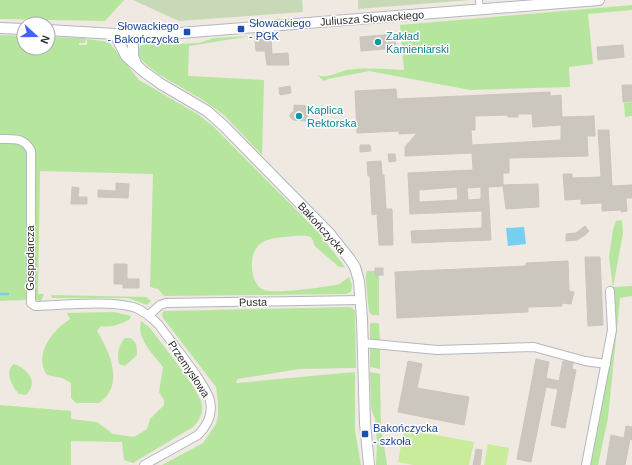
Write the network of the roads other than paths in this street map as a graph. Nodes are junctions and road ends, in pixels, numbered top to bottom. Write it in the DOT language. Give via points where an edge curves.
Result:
graph roads {
  1 [pos="600,0"];
  2 [pos="479,5"];
  3 [pos="0,28"];
  4 [pos="16,29"];
  5 [pos="56,30"];
  6 [pos="115,34"];
  7 [pos="133,34"];
  8 [pos="136,64"];
  9 [pos="0,139"];
  10 [pos="610,291"];
  11 [pos="362,300"];
  12 [pos="149,315"];
  13 [pos="363,343"];
  14 [pos="606,364"];
  15 [pos="144,465"];
  16 [pos="369,465"];
  17 [pos="586,465"];
  1 -- 2 [label="street, Juliusza Słowackiego"];
  2 -- 7 [label="street, Juliusza Słowackiego" via="218,30"];
  3 -- 4 [label="street"];
  5 -- 6 [label="street, Juliusza Słowackiego"];
  6 -- 7 [label="street, Juliusza Słowackiego"];
  6 -- 8 [label="street, Bakończycka" via="126,56"];
  7 -- 8 [label="street" via="133,56"];
  8 -- 11 [label="street, Bakończycka" via="150,78 195,103 216,119 321,224 343,249 354,267"];
  9 -- 12 [label="street, Gospodarcza" via="19,139 24,141 31,151 31,303 35,306 125,305"];
  10 -- 14 [label="street" via="612,330"];
  11 -- 12 [label="street, Pusta" via="166,303"];
  11 -- 13 [label="street, Bakończycka"];
  12 -- 15 [label="street, Przemysłowa" via="207,392 211,410 204,428 198,435"];
  13 -- 14 [label="street" via="437,350 534,347"];
  13 -- 16 [label="street, Bakończycka" via="364,423"];
  14 -- 17 [label="street"];
}
